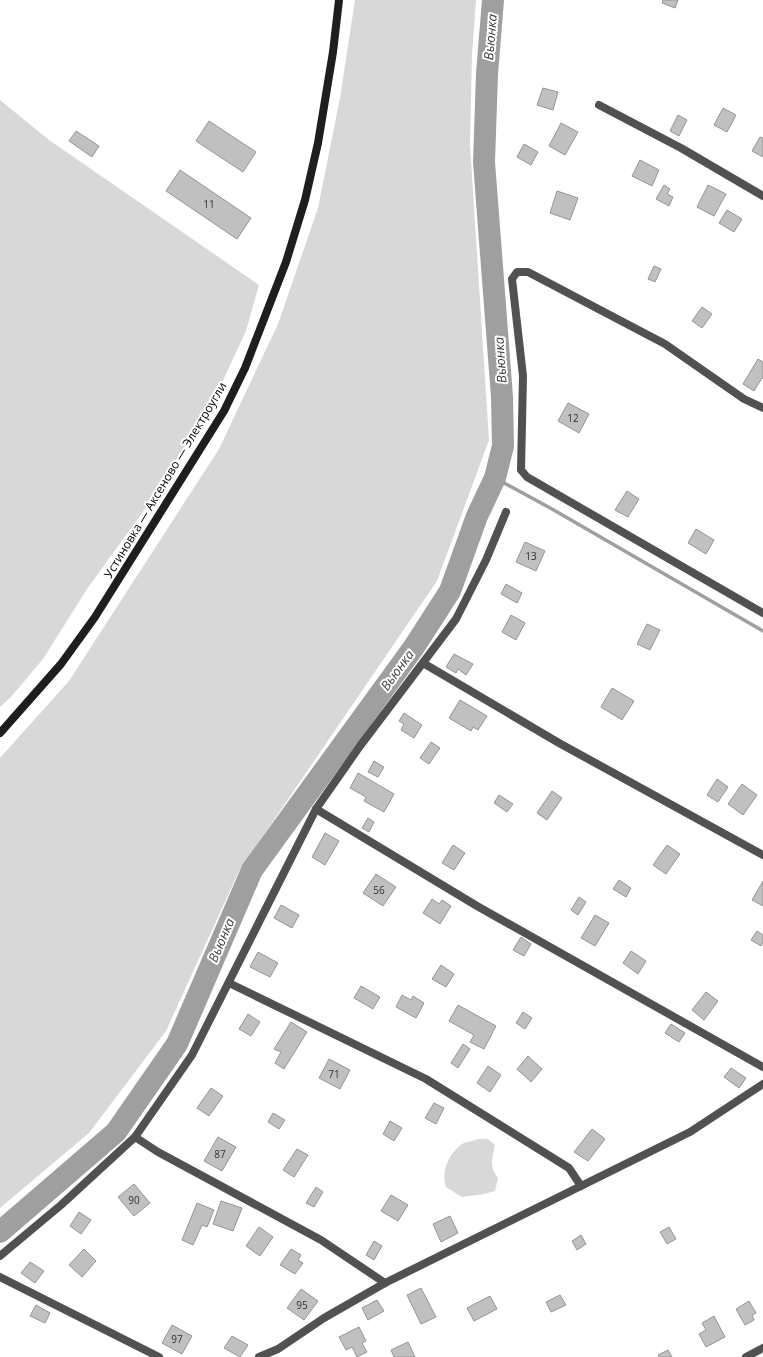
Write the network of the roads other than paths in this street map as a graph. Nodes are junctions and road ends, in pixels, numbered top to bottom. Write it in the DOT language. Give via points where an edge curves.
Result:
graph roads {
  1 [pos="339,0"];
  2 [pos="599,105"];
  3 [pos="763,196"];
  4 [pos="763,408"];
  5 [pos="506,512"];
  6 [pos="763,613"];
  7 [pos="423,663"];
  8 [pos="0,733"];
  9 [pos="316,809"];
  10 [pos="763,855"];
  11 [pos="229,982"];
  12 [pos="763,1067"];
  13 [pos="763,1084"];
  14 [pos="136,1137"];
  15 [pos="581,1186"];
  16 [pos="0,1256"];
  17 [pos="0,1277"];
  18 [pos="385,1283"];
  19 [pos="763,1348"];
  20 [pos="159,1357"];
  21 [pos="259,1357"];
  22 [pos="746,1357"];
  1 -- 8 [label="main road, Устиновка — Аксеново — Электроугли" via="318,143 304,200 286,262 245,368 224,411 96,617 61,664"];
  2 -- 3 [label="street" via="681,148"];
  4 -- 6 [label="street" via="744,399 665,344 528,272 517,272 512,279 522,376 521,470 527,477"];
  5 -- 7 [label="street" via="486,560 456,618"];
  7 -- 9 [label="street"];
  7 -- 10 [label="street" via="559,743"];
  9 -- 11 [label="street"];
  9 -- 12 [label="street" via="477,906"];
  11 -- 14 [label="street" via="192,1055"];
  11 -- 15 [label="street" via="426,1079 569,1168"];
  13 -- 15 [label="street" via="690,1132"];
  14 -- 16 [label="street"];
  14 -- 18 [label="street" via="158,1152 321,1240"];
  15 -- 18 [label="street"];
  17 -- 20 [label="street"];
  18 -- 21 [label="street" via="324,1318 278,1349"];
  19 -- 22 [label="street"];
}
